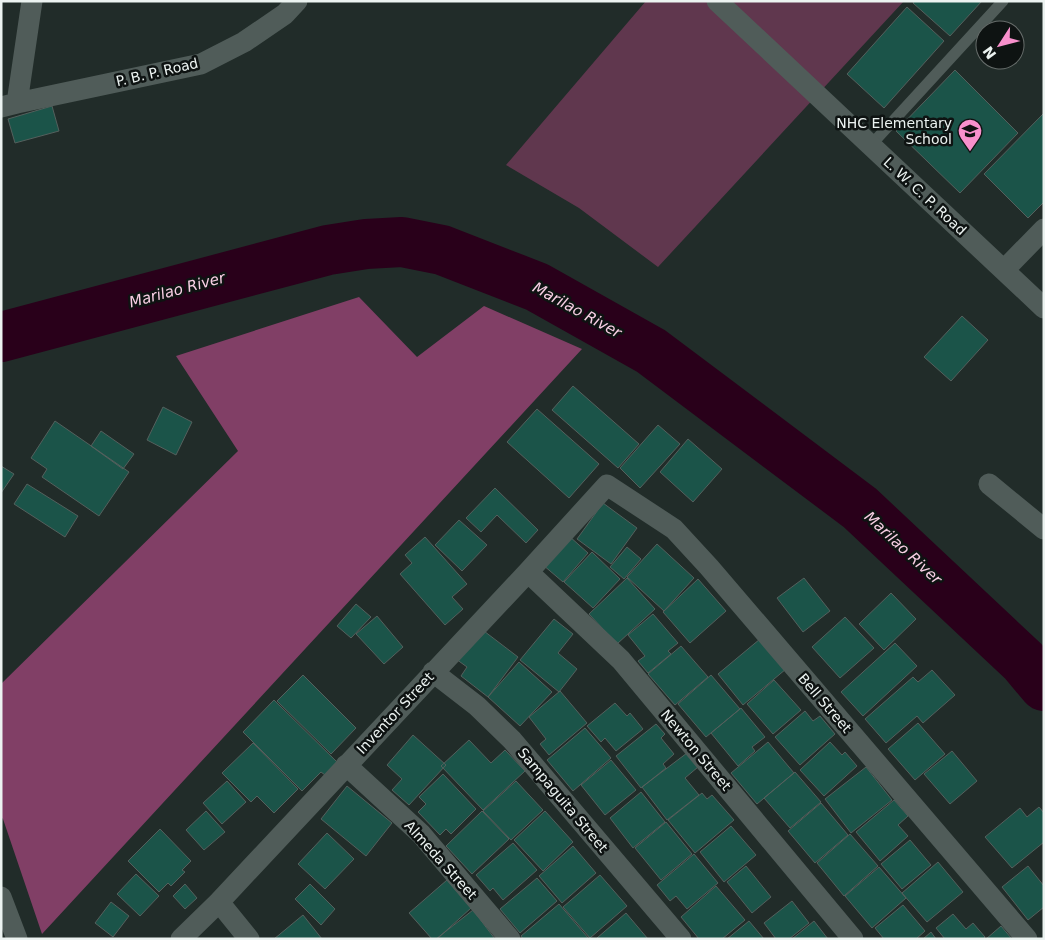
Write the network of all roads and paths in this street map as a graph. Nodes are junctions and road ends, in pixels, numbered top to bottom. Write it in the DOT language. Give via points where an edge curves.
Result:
graph roads {
  1 [pos="32,1"];
  2 [pos="296,1"];
  3 [pos="718,1"];
  4 [pos="1003,1"];
  5 [pos="9,105"];
  6 [pos="871,145"];
  7 [pos="1044,229"];
  8 [pos="1004,270"];
  9 [pos="1044,308"];
  10 [pos="989,484"];
  11 [pos="607,485"];
  12 [pos="1044,529"];
  13 [pos="528,572"];
  14 [pos="433,672"];
  15 [pos="346,765"];
  16 [pos="1,897"];
  17 [pos="219,902"];
  18 [pos="17,939"];
  19 [pos="181,939"];
  20 [pos="249,939"];
  21 [pos="510,939"];
  22 [pos="682,939"];
  23 [pos="853,939"];
  24 [pos="1027,939"];
  1 -- 5 [label="street"];
  2 -- 5 [label="street, P. B. P. Road" via="284,14 244,42 201,64"];
  3 -- 6 [label="street, L. W. C. P. Road"];
  4 -- 6 [label="lane"];
  6 -- 8 [label="street, L. W. C. P. Road"];
  7 -- 8 [label="street"];
  8 -- 9 [label="street, L. W. C. P. Road"];
  10 -- 12 [label="street"];
  11 -- 13 [label="street, Inventor Street"];
  11 -- 24 [label="street, Bell Street" via="674,529"];
  13 -- 14 [label="street, Inventor Street"];
  13 -- 23 [label="street, Newton Street" via="621,660"];
  14 -- 15 [label="street, Inventor Street"];
  14 -- 22 [label="street, Sampaguita Street" via="477,706 512,740"];
  15 -- 17 [label="street, Inventor Street"];
  15 -- 21 [label="street, Almeda Street" via="421,834"];
  16 -- 18 [label="street"];
  17 -- 19 [label="street, Inventor Street"];
  17 -- 20 [label="street"];
}
